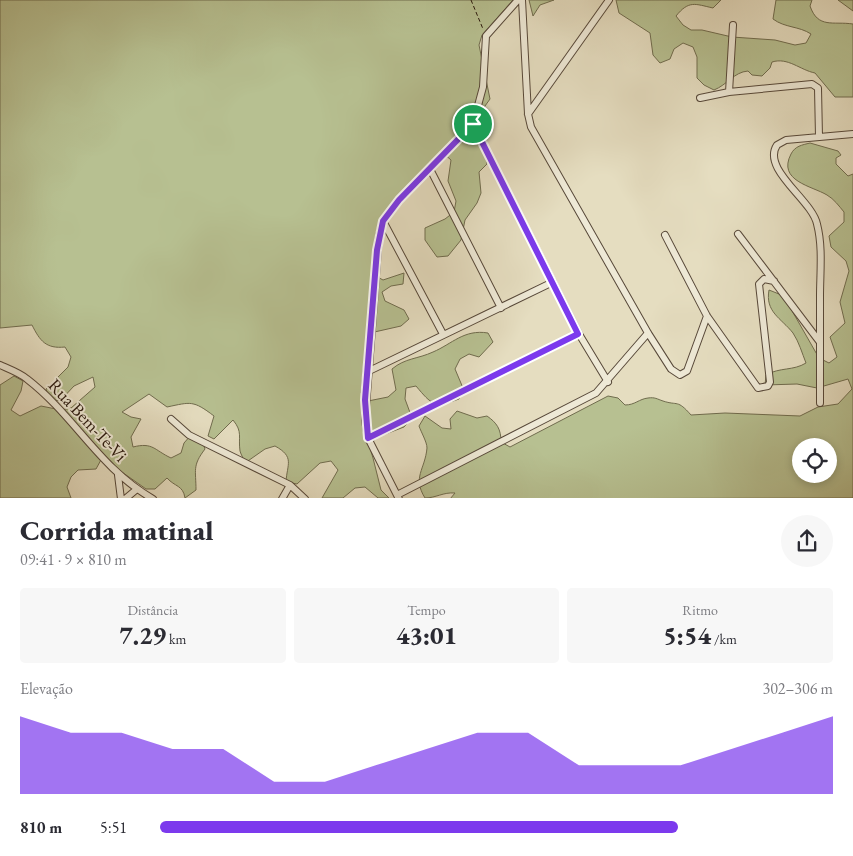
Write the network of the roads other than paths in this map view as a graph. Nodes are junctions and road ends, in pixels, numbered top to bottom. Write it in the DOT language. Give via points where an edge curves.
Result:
graph roads {
  1 [pos="520,0"];
  2 [pos="609,0"];
  3 [pos="733,25"];
  4 [pos="729,92"];
  5 [pos="700,98"];
  6 [pos="528,114"];
  7 [pos="473,124"];
  8 [pos="853,134"];
  9 [pos="819,137"];
  10 [pos="430,169"];
  11 [pos="383,221"];
  12 [pos="738,234"];
  13 [pos="665,235"];
  14 [pos="774,281"];
  15 [pos="553,282"];
  16 [pos="501,308"];
  17 [pos="707,316"];
  18 [pos="648,333"];
  19 [pos="443,334"];
  20 [pos="578,334"];
  21 [pos="820,341"];
  22 [pos="0,365"];
  23 [pos="367,372"];
  24 [pos="608,382"];
  25 [pos="820,403"];
  26 [pos="171,419"];
  27 [pos="368,438"];
  28 [pos="118,474"];
  29 [pos="290,485"];
  30 [pos="137,489"];
  31 [pos="398,497"];
  32 [pos="121,498"];
  33 [pos="125,498"];
  34 [pos="153,498"];
  35 [pos="282,498"];
  36 [pos="305,498"];
  1 -- 6 [label="street"];
  1 -- 7 [label="street" via="486,36 483,87"];
  2 -- 6 [label="street"];
  3 -- 4 [label="street"];
  4 -- 5 [label="street"];
  4 -- 9 [label="street" via="815,85 819,98"];
  6 -- 18 [label="street" via="535,136"];
  7 -- 10 [label="street"];
  7 -- 15 [label="street"];
  8 -- 9 [label="street"];
  9 -- 21 [label="street" via="780,142 772,156 787,182 815,216 818,226"];
  10 -- 11 [label="street"];
  10 -- 16 [label="street"];
  11 -- 19 [label="street"];
  11 -- 23 [label="street" via="377,250"];
  12 -- 14 [label="street"];
  13 -- 17 [label="street"];
  14 -- 17 [label="street" via="764,280 759,284 768,386 758,388 754,384"];
  14 -- 21 [label="street"];
  15 -- 16 [label="street"];
  15 -- 20 [label="street"];
  16 -- 19 [label="street"];
  17 -- 18 [label="street" via="687,371 680,375 671,369"];
  18 -- 24 [label="street"];
  19 -- 23 [label="street"];
  20 -- 24 [label="street"];
  20 -- 27 [label="street"];
  21 -- 25 [label="street"];
  22 -- 28 [label="street, Rua Bem-Te-Vi" via="26,378 50,399"];
  23 -- 27 [label="street" via="365,420"];
  24 -- 31 [label="street" via="585,400"];
  26 -- 29 [label="street" via="189,435"];
  27 -- 31 [label="street"];
  28 -- 30 [label="street, Rua Bem-Te-Vi"];
  28 -- 32 [label="street"];
  29 -- 35 [label="street"];
  29 -- 36 [label="street"];
  30 -- 33 [label="street"];
  30 -- 34 [label="street, Rua Bem-Te-Vi"];
}
